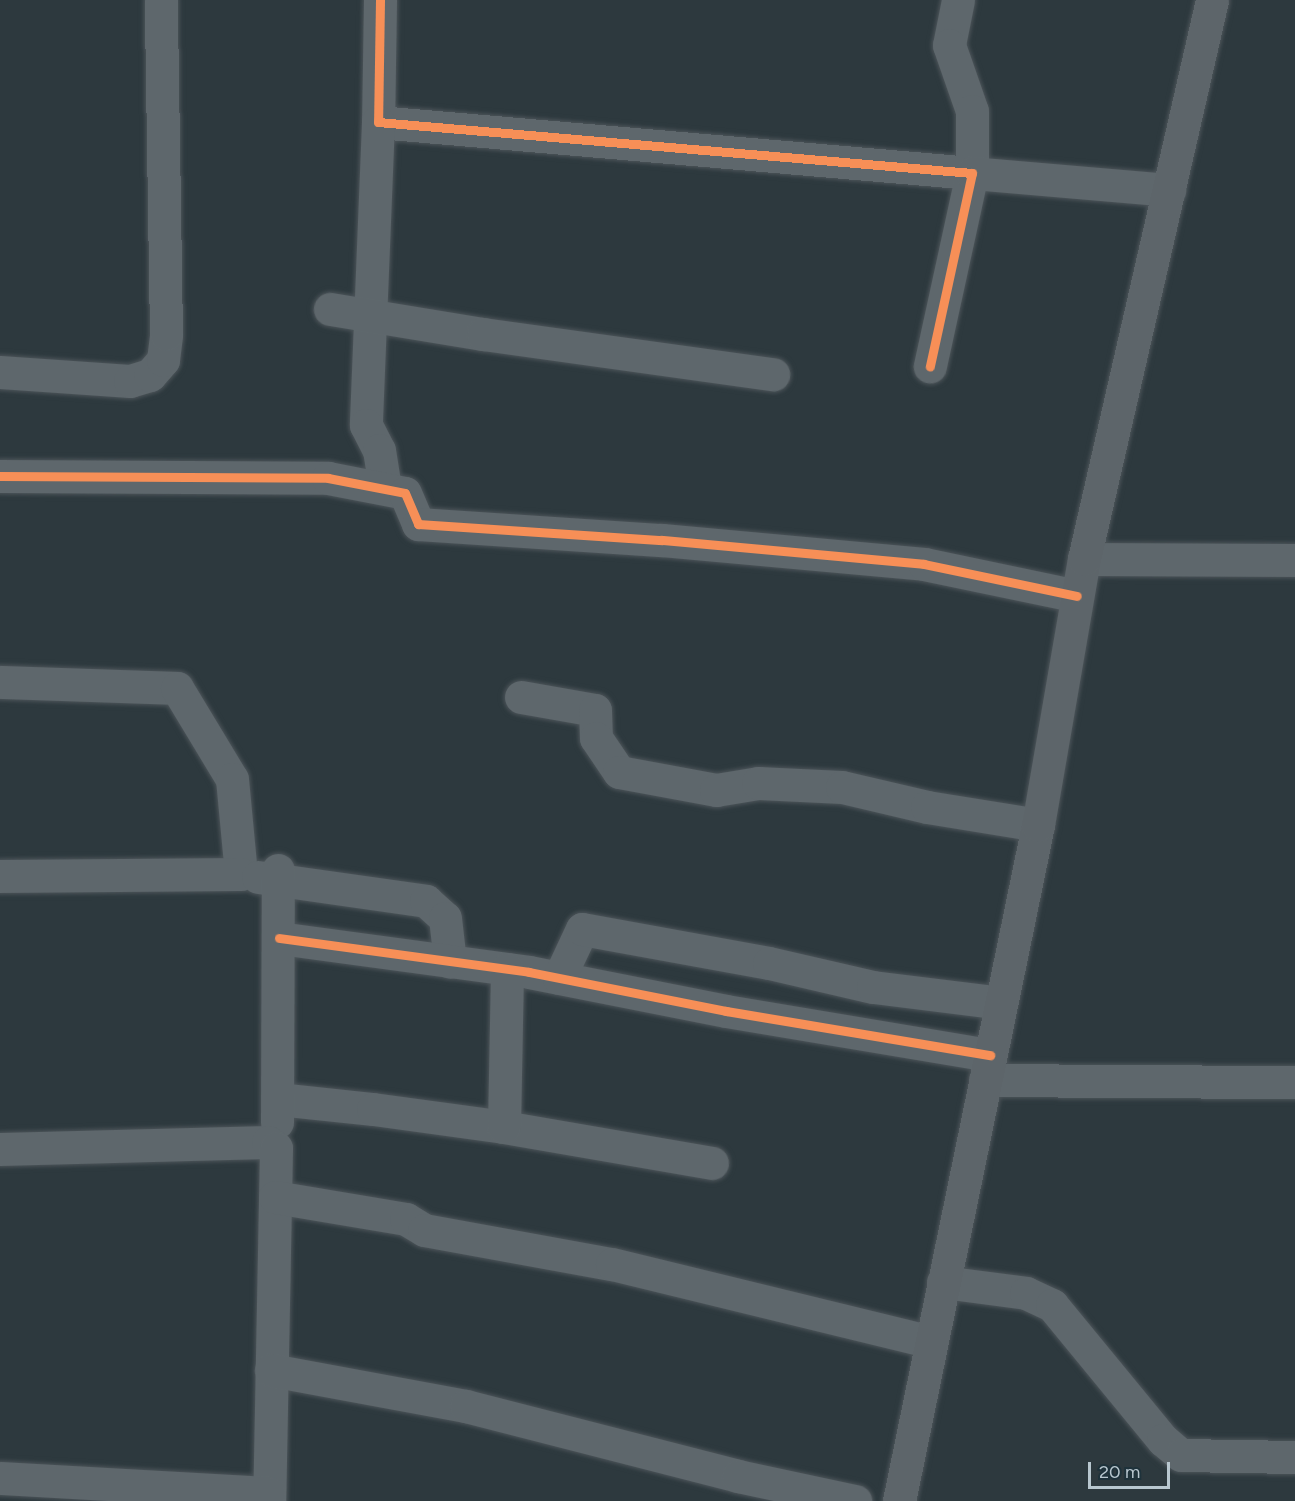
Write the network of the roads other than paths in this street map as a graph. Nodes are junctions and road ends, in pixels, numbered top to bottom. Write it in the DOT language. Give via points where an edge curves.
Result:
graph roads {
  1 [pos="161,0"];
  2 [pos="380,0"];
  3 [pos="958,0"];
  4 [pos="1212,0"];
  5 [pos="378,123"];
  6 [pos="972,173"];
  7 [pos="1169,190"];
  8 [pos="330,309"];
  9 [pos="369,316"];
  10 [pos="930,366"];
  11 [pos="0,372"];
  12 [pos="773,374"];
  13 [pos="0,476"];
  14 [pos="385,489"];
  15 [pos="1084,559"];
  16 [pos="1295,560"];
  17 [pos="1077,597"];
  18 [pos="0,682"];
  19 [pos="521,697"];
  20 [pos="1038,825"];
  21 [pos="6,868"];
  22 [pos="241,874"];
  23 [pos="278,875"];
  24 [pos="279,938"];
  25 [pos="450,962"];
  26 [pos="507,969"];
  27 [pos="559,978"];
  28 [pos="889,988"];
  29 [pos="1001,1003"];
  30 [pos="864,1034"];
  31 [pos="988,1067"];
  32 [pos="1295,1082"];
  33 [pos="278,1099"];
  34 [pos="504,1127"];
  35 [pos="276,1148"];
  36 [pos="0,1149"];
  37 [pos="712,1163"];
  38 [pos="275,1197"];
  39 [pos="943,1282"];
  40 [pos="931,1342"];
  41 [pos="271,1370"];
  42 [pos="1295,1457"];
  43 [pos="0,1478"];
  44 [pos="269,1497"];
  45 [pos="855,1501"];
  46 [pos="899,1501"];
  1 -- 11 [label="street" via="166,334 163,360 150,375 130,381"];
  2 -- 5 [label="street"];
  3 -- 6 [label="street" via="949,45 972,111"];
  4 -- 7 [label="main road"];
  5 -- 6 [label="street"];
  5 -- 9 [label="street"];
  6 -- 7 [label="street"];
  6 -- 10 [label="street"];
  7 -- 15 [label="main road"];
  8 -- 9 [label="street"];
  9 -- 12 [label="street"];
  9 -- 14 [label="street" via="366,426 379,450"];
  13 -- 14 [label="street" via="328,478"];
  14 -- 17 [label="street" via="405,493 418,524 662,540 924,564"];
  15 -- 16 [label="street"];
  15 -- 17 [label="main road"];
  17 -- 20 [label="main road"];
  18 -- 22 [label="street" via="177,688 232,778"];
  19 -- 20 [label="street" via="595,710 596,738 619,772 716,790 758,783 842,787 927,807"];
  20 -- 29 [label="main road"];
  21 -- 22 [label="street"];
  22 -- 23 [label="street"];
  23 -- 24 [label="street"];
  23 -- 25 [label="street" via="426,901 445,918"];
  24 -- 25 [label="street"];
  24 -- 33 [label="street"];
  25 -- 26 [label="street"];
  26 -- 27 [label="street"];
  26 -- 34 [label="street"];
  27 -- 28 [label="street" via="582,929"];
  27 -- 30 [label="street"];
  28 -- 29 [label="street"];
  28 -- 30 [label="street"];
  29 -- 31 [label="main road"];
  30 -- 31 [label="street"];
  31 -- 32 [label="street"];
  31 -- 39 [label="main road"];
  33 -- 34 [label="street"];
  33 -- 35 [label="street"];
  34 -- 37 [label="street"];
  35 -- 36 [label="street" via="268,1142"];
  35 -- 38 [label="street"];
  38 -- 40 [label="street" via="406,1219 424,1230 612,1264"];
  38 -- 41 [label="street"];
  39 -- 40 [label="main road"];
  39 -- 42 [label="street" via="1026,1293 1052,1305 1163,1440 1181,1455"];
  40 -- 46 [label="main road"];
  41 -- 44 [label="street"];
  41 -- 45 [label="street" via="466,1406 738,1476"];
  43 -- 44 [label="street"];
}
